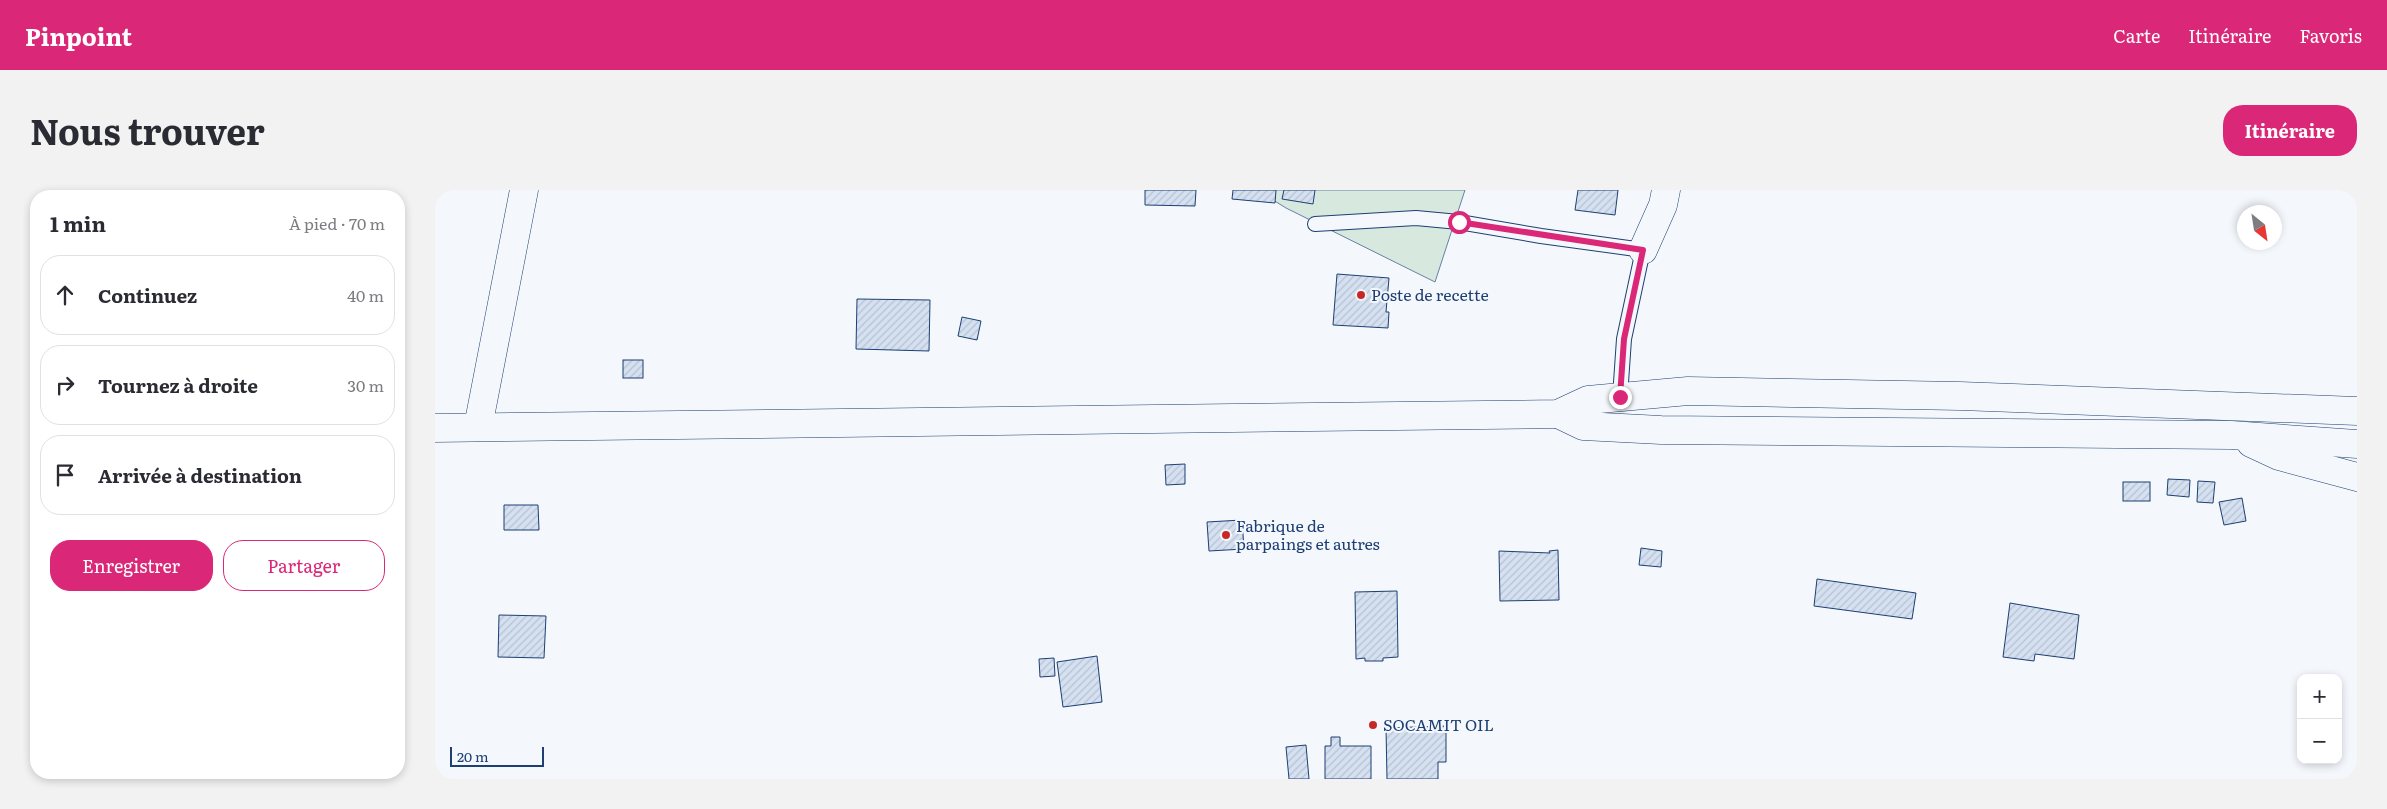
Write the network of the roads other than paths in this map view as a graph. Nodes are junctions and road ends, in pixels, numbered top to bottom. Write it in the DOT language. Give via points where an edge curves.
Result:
graph roads {
  1 [pos="524,190"];
  2 [pos="1666,190"];
  3 [pos="1315,224"];
  4 [pos="1643,250"];
  5 [pos="2357,396"];
  6 [pos="1620,397"];
  7 [pos="2245,405"];
  8 [pos="2357,411"];
  9 [pos="1558,414"];
  10 [pos="478,427"];
  11 [pos="435,428"];
  12 [pos="2231,434"];
  13 [pos="2357,444"];
  14 [pos="2357,477"];
  1 -- 10 [label="main road"];
  2 -- 4 [label="main road" via="1663,205"];
  3 -- 4 [label="lane" via="1415,218"];
  4 -- 6 [label="lane" via="1624,339"];
  5 -- 7 [label="main road"];
  6 -- 7 [label="main road" via="1688,391"];
  6 -- 9 [label="main road" via="1588,400"];
  7 -- 8 [label="main road"];
  9 -- 10 [label="main road"];
  9 -- 12 [label="main road" via="1583,426 1661,430"];
  10 -- 11 [label="main road"];
  12 -- 13 [label="main road"];
  12 -- 14 [label="main road" via="2279,456"];
}
